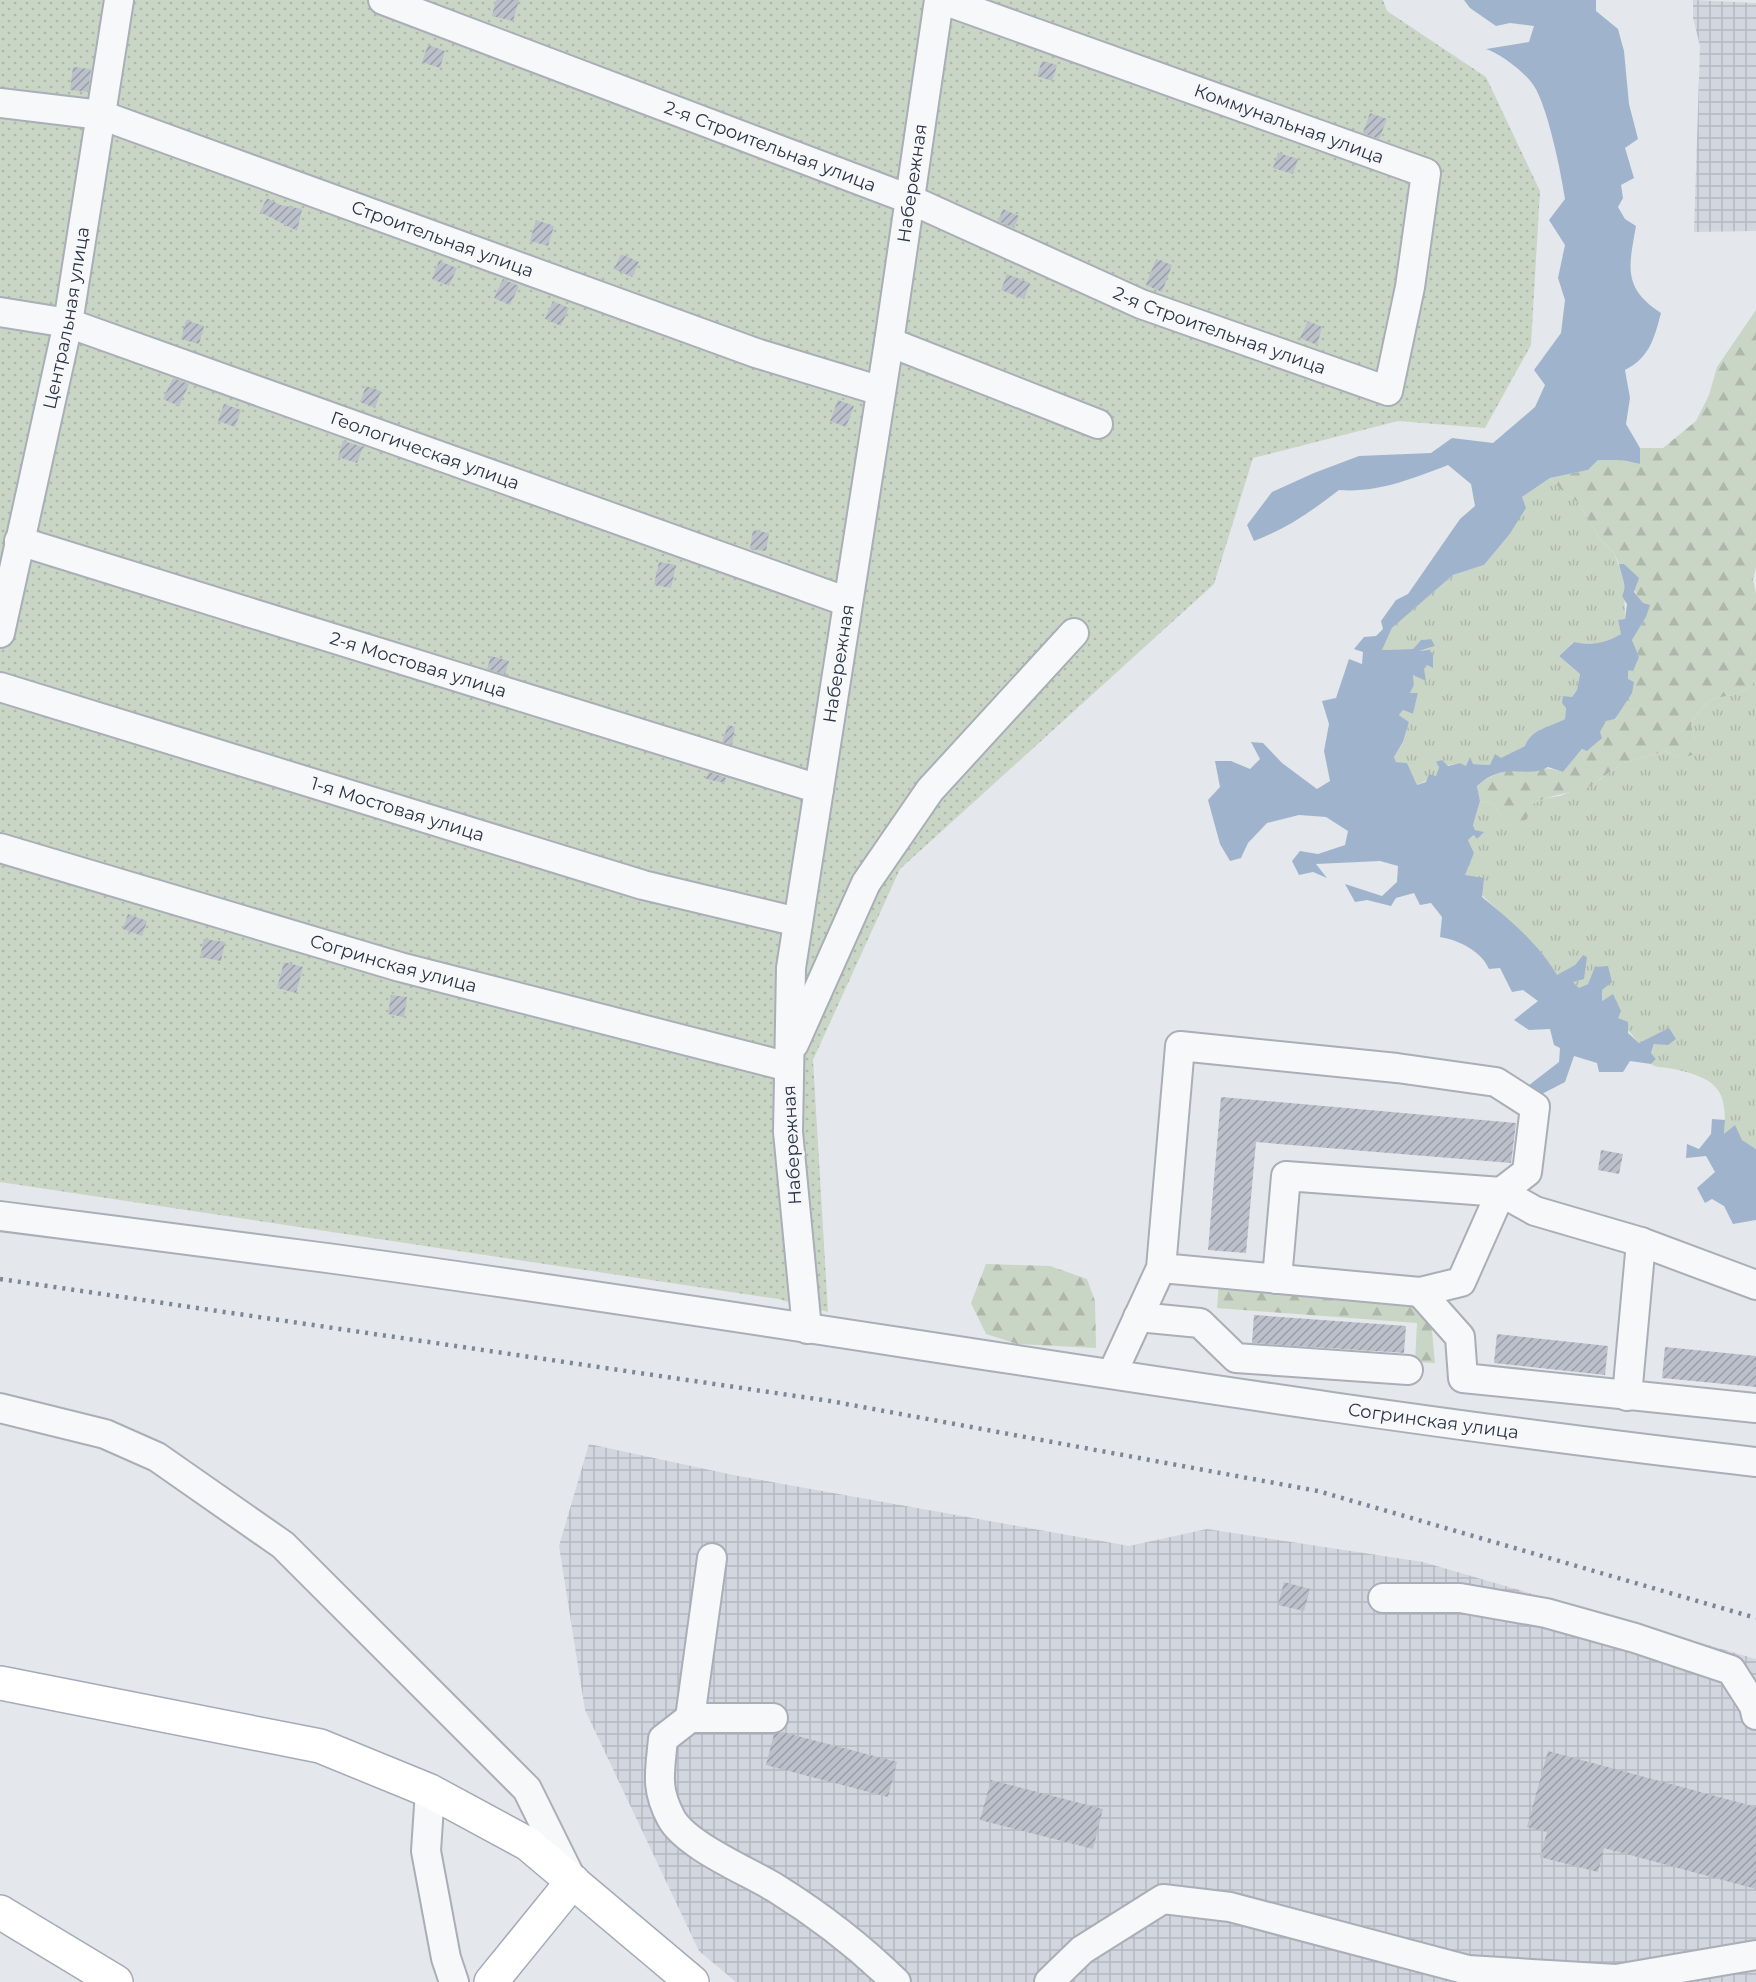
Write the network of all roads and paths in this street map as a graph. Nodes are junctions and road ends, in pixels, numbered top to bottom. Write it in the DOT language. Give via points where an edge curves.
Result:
graph roads {
  1 [pos="119,0"];
  2 [pos="383,0"];
  3 [pos="939,0"];
  4 [pos="943,0"];
  5 [pos="0,103"];
  6 [pos="101,115"];
  7 [pos="909,199"];
  8 [pos="0,312"];
  9 [pos="68,323"];
  10 [pos="889,342"];
  11 [pos="881,391"];
  12 [pos="1388,391"];
  13 [pos="1098,424"];
  14 [pos="19,541"];
  15 [pos="848,602"];
  16 [pos="0,633"];
  17 [pos="1074,633"];
  18 [pos="0,687"];
  19 [pos="819,789"];
  20 [pos="0,848"];
  21 [pos="798,922"];
  22 [pos="789,1060"];
  23 [pos="1501,1192"];
  24 [pos="0,1216"];
  25 [pos="1641,1242"];
  26 [pos="1161,1268"];
  27 [pos="1277,1279"];
  28 [pos="1756,1285"];
  29 [pos="1420,1292"];
  30 [pos="1138,1317"];
  31 [pos="807,1329"];
  32 [pos="1408,1370"];
  33 [pos="1112,1374"];
  34 [pos="1627,1395"];
  35 [pos="0,1408"];
  36 [pos="1756,1408"];
  37 [pos="1756,1462"];
  38 [pos="712,1557"];
  39 [pos="1383,1598"];
  40 [pos="0,1683"];
  41 [pos="1756,1715"];
  42 [pos="773,1718"];
  43 [pos="690,1719"];
  44 [pos="430,1791"];
  45 [pos="573,1881"];
  46 [pos="0,1912"];
  47 [pos="0,1932"];
  48 [pos="1756,1955"];
  49 [pos="79,1982"];
  50 [pos="116,1982"];
  51 [pos="454,1982"];
  52 [pos="491,1982"];
  53 [pos="692,1982"];
  54 [pos="896,1982"];
  55 [pos="1049,1982"];
  1 -- 6 [label="street, Центральная улица"];
  2 -- 7 [label="street, 2-я Строительная улица"];
  3 -- 7 [label="street, Набережная"];
  4 -- 12 [label="street, Коммунальная улица" via="1426,173 1410,286"];
  5 -- 6 [label="street, Строительная улица"];
  6 -- 9 [label="street, Центральная улица"];
  6 -- 11 [label="street, Строительная улица" via="756,353"];
  7 -- 10 [label="street, Набережная"];
  7 -- 12 [label="street, 2-я Строительная улица" via="1141,304"];
  8 -- 9 [label="street, Геологическая улица"];
  9 -- 14 [label="street, Центральная улица"];
  9 -- 15 [label="street, Геологическая улица"];
  10 -- 11 [label="street, Набережная"];
  10 -- 13 [label="street"];
  11 -- 15 [label="street, Набережная"];
  14 -- 16 [label="street, Центральная улица"];
  14 -- 19 [label="street, 2-я Мостовая улица"];
  15 -- 19 [label="street, Набережная"];
  17 -- 22 [label="street" via="930,790 866,883"];
  18 -- 21 [label="street, 1-я Мостовая улица" via="643,885"];
  19 -- 21 [label="street, Набережная"];
  20 -- 22 [label="street, Согринская улица" via="400,967"];
  21 -- 22 [label="street, Набережная" via="791,968"];
  22 -- 31 [label="street, Набережная" via="788,1132"];
  23 -- 25 [label="street" via="1535,1211"];
  23 -- 26 [label="street" via="1527,1172 1535,1107 1496,1083 1397,1068 1180,1046"];
  23 -- 27 [label="street" via="1286,1176"];
  23 -- 29 [label="street" via="1461,1282"];
  24 -- 31 [label="street, Согринская улица" via="328,1258"];
  25 -- 28 [label="street"];
  25 -- 34 [label="street"];
  26 -- 27 [label="street"];
  26 -- 30 [label="street"];
  27 -- 29 [label="street"];
  29 -- 34 [label="street" via="1460,1337 1462,1378"];
  30 -- 32 [label="street" via="1200,1323 1236,1358"];
  30 -- 33 [label="street"];
  31 -- 33 [label="street, Согринская улица"];
  33 -- 37 [label="street, Согринская улица"];
  34 -- 36 [label="street"];
  35 -- 45 [label="street" via="105,1434 157,1457 283,1545 527,1789"];
  38 -- 43 [label="street"];
  39 -- 41 [label="street" via="1460,1599 1546,1613 1635,1638 1731,1670"];
  40 -- 44 [label="main road" via="320,1746"];
  42 -- 43 [label="street"];
  43 -- 54 [label="street" via="663,1739 658,1787 672,1821 702,1846 777,1889 853,1941"];
  44 -- 45 [label="main road" via="528,1844"];
  44 -- 51 [label="street" via="426,1851"];
  45 -- 52 [label="main road"];
  45 -- 53 [label="main road"];
  46 -- 50 [label="main road"];
  47 -- 49 [label="main road"];
  48 -- 55 [label="street" via="1616,1979 1468,1970 1230,1907 1163,1899 1082,1950"];
}
